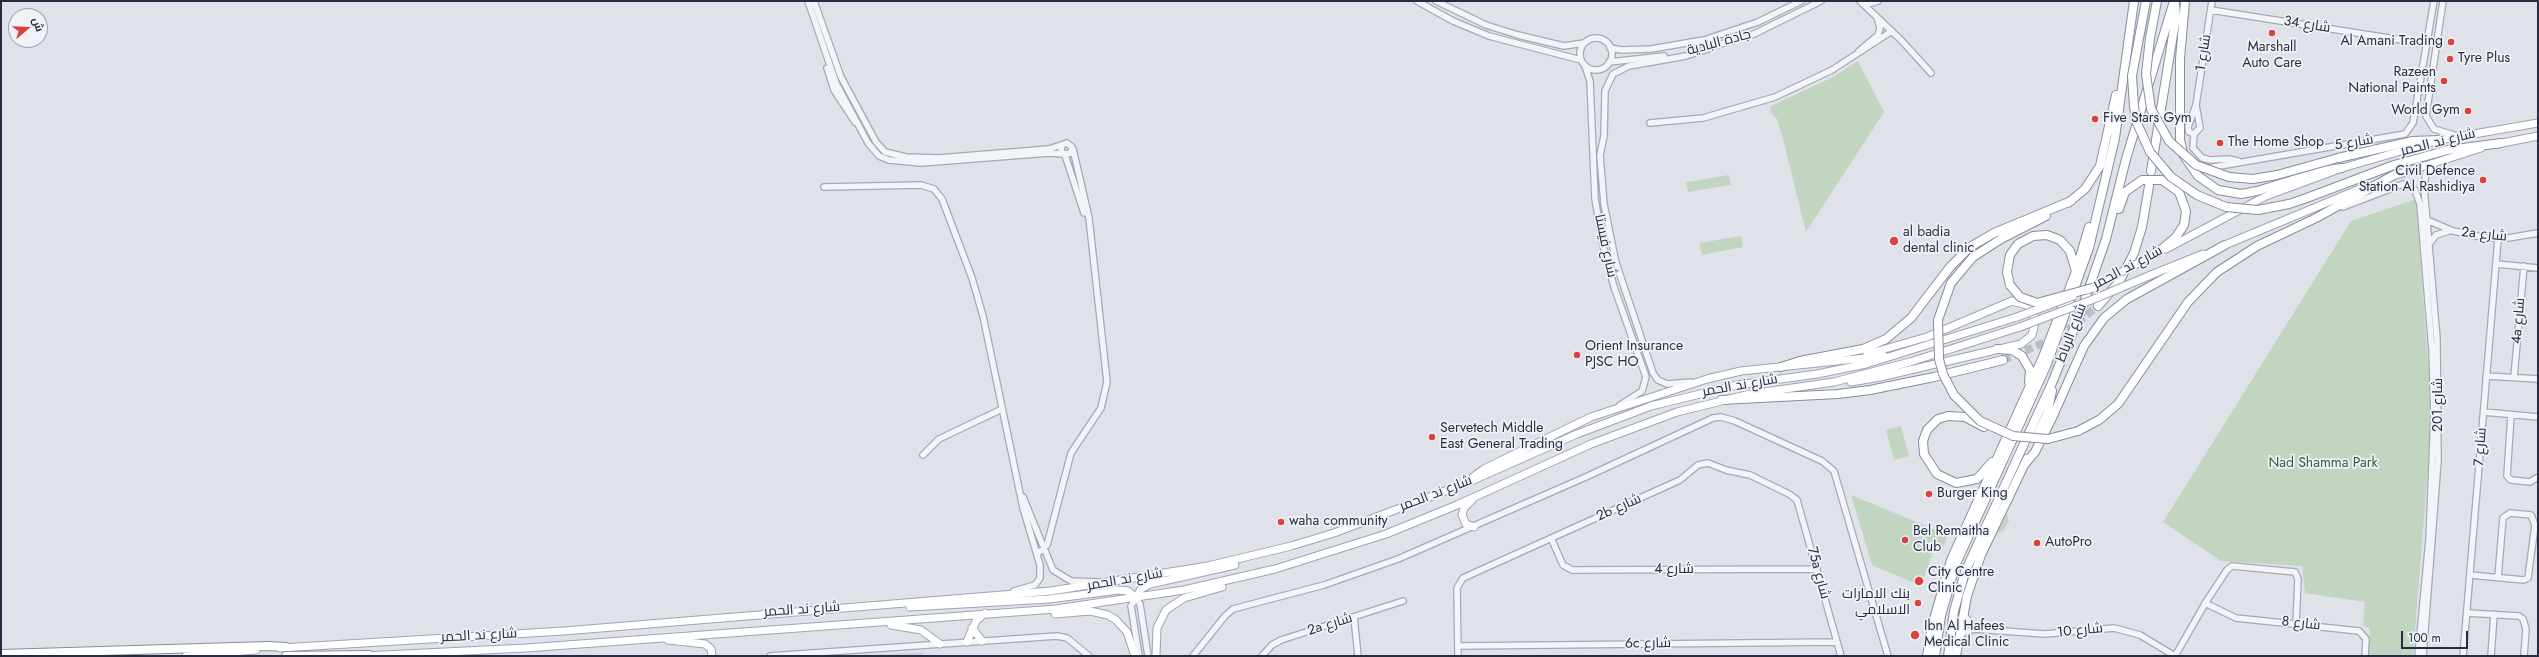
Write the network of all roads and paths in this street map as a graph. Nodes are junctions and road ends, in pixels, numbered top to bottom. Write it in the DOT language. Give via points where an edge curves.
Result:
graph roads {
  1 [pos="808,1"];
  2 [pos="814,1"];
  3 [pos="1417,1"];
  4 [pos="1436,1"];
  5 [pos="1801,1"];
  6 [pos="1821,1"];
  7 [pos="1878,1"];
  8 [pos="2134,1"];
  9 [pos="2146,1"];
  10 [pos="2157,1"];
  11 [pos="2174,1"];
  12 [pos="2185,1"];
  13 [pos="2212,1"];
  14 [pos="2434,1"];
  15 [pos="2443,1"];
  16 [pos="1861,2"];
  17 [pos="2211,10"];
  18 [pos="1877,17"];
  19 [pos="1892,31"];
  20 [pos="1584,43"];
  21 [pos="2427,44"];
  22 [pos="1610,48"];
  23 [pos="1708,49"];
  24 [pos="1855,57"];
  25 [pos="1581,60"];
  26 [pos="1609,62"];
  27 [pos="1585,66"];
  28 [pos="2123,70"];
  29 [pos="1931,73"];
  30 [pos="2196,105"];
  31 [pos="1650,123"];
  32 [pos="2538,123"];
  33 [pos="2194,134"];
  34 [pos="2538,136"];
  35 [pos="2459,137"];
  36 [pos="2180,140"];
  37 [pos="2439,140"];
  38 [pos="2501,143"];
  39 [pos="1062,145"];
  40 [pos="1073,149"];
  41 [pos="1064,155"];
  42 [pos="2439,160"];
  43 [pos="2238,162"];
  44 [pos="2342,168"];
  45 [pos="2151,171"];
  46 [pos="2394,175"];
  47 [pos="2149,186"];
  48 [pos="824,187"];
  49 [pos="2424,187"];
  50 [pos="2414,190"];
  51 [pos="2102,195"];
  52 [pos="2071,201"];
  53 [pos="2316,218"];
  54 [pos="2427,220"];
  55 [pos="2453,232"];
  56 [pos="2538,233"];
  57 [pos="1091,238"];
  58 [pos="2106,239"];
  59 [pos="2498,239"];
  60 [pos="2224,245"];
  61 [pos="2429,245"];
  62 [pos="2157,253"];
  63 [pos="2496,264"];
  64 [pos="2524,266"];
  65 [pos="2538,268"];
  66 [pos="2075,274"];
  67 [pos="2092,288"];
  68 [pos="2098,306"];
  69 [pos="1631,335"];
  70 [pos="1640,338"];
  71 [pos="1997,349"];
  72 [pos="1906,353"];
  73 [pos="2003,360"];
  74 [pos="1838,361"];
  75 [pos="1781,367"];
  76 [pos="2486,376"];
  77 [pos="2514,377"];
  78 [pos="1707,379"];
  79 [pos="2538,379"];
  80 [pos="1834,382"];
  81 [pos="2052,383"];
  82 [pos="2025,398"];
  83 [pos="1721,400"];
  84 [pos="1617,407"];
  85 [pos="1002,409"];
  86 [pos="2484,412"];
  87 [pos="2511,415"];
  88 [pos="2538,417"];
  89 [pos="1994,428"];
  90 [pos="2008,436"];
  91 [pos="923,455"];
  92 [pos="2025,464"];
  93 [pos="2538,477"];
  94 [pos="1469,482"];
  95 [pos="1021,493"];
  96 [pos="1789,494"];
  97 [pos="1474,497"];
  98 [pos="1474,527"];
  99 [pos="1551,538"];
  100 [pos="1291,546"];
  101 [pos="1044,550"];
  102 [pos="1037,554"];
  103 [pos="1817,569"];
  104 [pos="2470,575"];
  105 [pos="2498,577"];
  106 [pos="1240,578"];
  107 [pos="1105,584"];
  108 [pos="986,596"];
  109 [pos="1136,598"];
  110 [pos="1403,601"];
  111 [pos="2206,602"];
  112 [pos="860,606"];
  113 [pos="1020,612"];
  114 [pos="2467,612"];
  115 [pos="985,613"];
  116 [pos="1963,613"];
  117 [pos="2494,614"];
  118 [pos="1354,617"];
  119 [pos="879,623"];
  120 [pos="2295,624"];
  121 [pos="972,628"];
  122 [pos="1979,630"];
  123 [pos="658,638"];
  124 [pos="1958,640"];
  125 [pos="982,641"];
  126 [pos="967,642"];
  127 [pos="1837,642"];
  128 [pos="940,644"];
  129 [pos="1458,646"];
  130 [pos="286,647"];
  131 [pos="434,652"];
  132 [pos="1,654"];
  133 [pos="811,655"];
  134 [pos="1266,655"];
  135 [pos="2173,655"];
  136 [pos="186,656"];
  137 [pos="286,656"];
  138 [pos="362,656"];
  139 [pos="369,656"];
  140 [pos="426,656"];
  141 [pos="712,656"];
  142 [pos="770,656"];
  143 [pos="1089,656"];
  144 [pos="1135,656"];
  145 [pos="1139,656"];
  146 [pos="1148,656"];
  147 [pos="1156,656"];
  148 [pos="1193,656"];
  149 [pos="1358,656"];
  150 [pos="1458,656"];
  151 [pos="1841,656"];
  152 [pos="1888,656"];
  153 [pos="1927,656"];
  154 [pos="1935,656"];
  155 [pos="1948,656"];
  156 [pos="1956,656"];
  157 [pos="2365,656"];
  158 [pos="2418,656"];
  159 [pos="2423,656"];
  160 [pos="2463,656"];
  161 [pos="2491,656"];
  162 [pos="2524,656"];
  1 -- 41 [label="street" via="836,83 868,144 884,159 921,163"];
  2 -- 39 [label="street" via="830,50 878,146 885,152 893,155 939,158 1049,149"];
  3 -- 25 [label="street" via="1453,21 1489,36"];
  4 -- 20 [label="street" via="1486,25 1518,35 1564,46"];
  5 -- 22 [label="street, جادة البادية" via="1758,22 1704,40 1651,49"];
  6 -- 23 [label="street, جادة البادية" via="1759,32"];
  7 -- 16 [label="street"];
  8 -- 28 [label="highway, شارع الرباط"];
  9 -- 38 [label="highway, bridge" via="2132,76 2134,107 2147,145 2171,177 2197,195 2226,207 2258,210 2282,206 2394,165 2448,150"];
  10 -- 37 [label="highway, bridge" via="2146,74 2151,109 2169,141 2196,165 2229,177 2253,179 2413,142"];
  11 -- 45 [label="highway" via="2176,16 2164,76"];
  11 -- 58 [label="highway, شارع الرباط" via="2126,159"];
  12 -- 36 [label="highway" via="2180,53"];
  13 -- 17 [label="street, شارع 1"];
  14 -- 21 [label="street, شارع 5"];
  15 -- 35 [label="street" via="2426,116 2434,129"];
  16 -- 18 [label="street"];
  17 -- 21 [label="street, شارع 34"];
  17 -- 30 [label="street, شارع 1"];
  18 -- 19 [label="street"];
  18 -- 24 [label="street" via="1880,28 1878,35"];
  19 -- 24 [label="street"];
  19 -- 29 [label="street"];
  20 -- 22 [label="street" via="1598,38 1605,41"];
  20 -- 25 [label="street" via="1580,51"];
  21 -- 43 [label="street, شارع 5" via="2413,123 2405,134"];
  22 -- 26 [label="street"];
  23 -- 26 [label="street, جادة البادية"];
  23 -- 70 [label="street, شارع فيستا" via="1625,68 1613,74 1605,91 1604,136 1600,155 1608,233 1620,280"];
  24 -- 31 [label="street" via="1804,85 1758,103 1696,119"];
  25 -- 27 [label="street"];
  26 -- 27 [label="street" via="1598,69"];
  27 -- 69 [label="street, شارع فيستا" via="1590,81 1595,199 1609,269"];
  28 -- 51 [label="highway, شارع الرباط" via="2118,123"];
  28 -- 52 [label="highway" via="2100,166 2088,186"];
  30 -- 33 [label="street" via="2200,128"];
  30 -- 33 [label="street" via="2188,127 2189,132"];
  32 -- 35 [label="main road, شارع ند الحمر"];
  33 -- 43 [label="street" via="2193,148 2202,158"];
  34 -- 38 [label="main road, شارع ند الحمر"];
  35 -- 37 [label="main road, شارع ند الحمر"];
  36 -- 43 [label="street, شارع 5" via="2190,158 2200,165 2213,168"];
  36 -- 44 [label="highway" via="2184,156 2198,176 2210,186 2233,193 2257,191 2325,170"];
  37 -- 44 [label="main road, شارع ند الحمر"];
  38 -- 42 [label="main road, شارع ند الحمر"];
  39 -- 40 [label="street" via="1068,143"];
  39 -- 41 [label="street" via="1061,151"];
  40 -- 41 [label="street" via="1070,154"];
  40 -- 57 [label="street" via="1087,208"];
  41 -- 57 [label="street"];
  42 -- 46 [label="main road, شارع ند الحمر"];
  42 -- 49 [label="street, شارع 201" via="2426,173"];
  44 -- 62 [label="main road, شارع ند الحمر" via="2266,196"];
  46 -- 53 [label="highway"];
  46 -- 60 [label="main road, شارع ند الحمر"];
  47 -- 68 [label="highway" via="2142,227 2134,253 2119,282"];
  48 -- 85 [label="street" via="921,184 940,195 978,297"];
  49 -- 50 [label="street"];
  49 -- 54 [label="street, شارع 201"];
  50 -- 53 [label="street" via="2407,185 2398,184"];
  50 -- 158 [label="street, شارع 201" via="2420,204 2433,379 2433,461 2429,540"];
  51 -- 66 [label="highway" via="2092,216"];
  51 -- 154 [label="highway, شارع الرباط" via="2077,286 2047,364 1955,566 1941,616"];
  52 -- 75 [label="highway" via="1994,233 1970,248 1950,267 1911,318 1886,339 1859,350"];
  52 -- 89 [label="highway, bridge" via="1973,257 1956,276 1944,297 1938,320 1938,351 1944,374 1954,395 1974,416"];
  53 -- 89 [label="highway, bridge" via="2247,252 2209,280 2182,310 2118,404 2099,420 2078,431 2055,438 2013,436"];
  54 -- 55 [label="street, 2a شارع"];
  54 -- 61 [label="street, شارع 201"];
  55 -- 59 [label="street, 2a شارع"];
  55 -- 61 [label="street, 2a شارع" via="2438,233"];
  56 -- 59 [label="street, 2a شارع"];
  57 -- 101 [label="street" via="1107,373 1106,392 1101,408 1071,453"];
  58 -- 62 [label="highway" via="2122,198 2130,187 2142,180 2162,180 2174,187 2183,198 2186,218 2176,237"];
  58 -- 81 [label="highway, شارع الرباط"];
  59 -- 63 [label="street, شارع 7"];
  60 -- 80 [label="main road, شارع ند الحمر, bridge" via="2020,327 1910,362"];
  60 -- 92 [label="highway" via="2128,299 2104,318 2084,346 2052,418"];
  61 -- 159 [label="street, شارع 201" via="2437,330 2439,409 2436,513"];
  62 -- 67 [label="main road, شارع ند الحمر, bridge"];
  63 -- 64 [label="street"];
  63 -- 76 [label="street, شارع 7"];
  64 -- 65 [label="street"];
  64 -- 77 [label="street, 4a شارع"];
  66 -- 67 [label="highway, bridge" via="2073,255 2064,243 2052,236 2038,235 2025,239 2012,251 2007,267 2010,285 2020,297 2037,303"];
  66 -- 82 [label="highway"];
  67 -- 72 [label="main road, شارع ند الحمر, bridge" via="2017,317"];
  69 -- 70 [label="street"];
  69 -- 84 [label="street, شارع فيستا" via="1646,384 1640,393"];
  70 -- 78 [label="street, شارع فيستا" via="1658,380 1670,385"];
  71 -- 74 [label="main road" via="2021,344 2032,335 2036,319 2027,305 2018,301 2009,302 1927,337"];
  71 -- 80 [label="main road" via="1880,377"];
  71 -- 82 [label="highway" via="2016,351 2027,362 2030,374"];
  72 -- 74 [label="main road"];
  72 -- 94 [label="main road, شارع ند الحمر" via="1846,369 1727,387 1651,406 1577,434"];
  73 -- 83 [label="highway" via="1870,390"];
  74 -- 75 [label="main road"];
  75 -- 78 [label="main road" via="1741,371"];
  76 -- 77 [label="street"];
  76 -- 86 [label="street, شارع 7"];
  77 -- 79 [label="street"];
  78 -- 84 [label="main road"];
  80 -- 83 [label="main road, شارع ند الحمر" via="1764,391"];
  81 -- 92 [label="highway" via="2047,414"];
  81 -- 155 [label="highway, شارع الرباط" via="1965,572 1954,612"];
  82 -- 90 [label="highway"];
  83 -- 97 [label="main road, شارع ند الحمر" via="1616,433"];
  84 -- 94 [label="main road" via="1539,441 1484,469"];
  85 -- 91 [label="street" via="939,439"];
  85 -- 95 [label="street"];
  86 -- 87 [label="street"];
  86 -- 104 [label="street, شارع 7"];
  87 -- 88 [label="street"];
  87 -- 93 [label="street" via="2507,476 2514,480 2530,482"];
  89 -- 90 [label="highway" via="1955,415 1938,419 1927,430 1924,441 1924,454 1929,466 1937,474 1956,483 1977,479 1984,473"];
  90 -- 153 [label="highway" via="1951,560 1932,626"];
  92 -- 116 [label="highway" via="1981,555"];
  94 -- 100 [label="main road, شارع ند الحمر" via="1334,533"];
  95 -- 101 [label="street"];
  95 -- 102 [label="street" via="1028,529"];
  96 -- 99 [label="street, 2b شارع" via="1750,475 1705,463 1695,467 1683,479"];
  96 -- 103 [label="street, 75a شارع" via="1800,506"];
  97 -- 98 [label="main road" via="1464,508 1462,515 1466,524"];
  97 -- 106 [label="main road, شارع ند الحمر" via="1356,544"];
  98 -- 148 [label="street" via="1359,573 1233,609"];
  98 -- 152 [label="street" via="1713,418 1728,418 1826,464 1834,471"];
  99 -- 103 [label="street, شارع 4" via="1563,565 1572,570"];
  99 -- 129 [label="street, 2b شارع" via="1464,578 1457,588"];
  100 -- 107 [label="main road, شارع ند الحمر" via="1208,566"];
  100 -- 109 [label="main road" via="1275,554 1150,584 1141,589"];
  101 -- 102 [label="street"];
  101 -- 107 [label="street" via="1053,570 1064,578"];
  102 -- 108 [label="street" via="1041,573 1035,585"];
  103 -- 127 [label="street, 75a شارع"];
  104 -- 105 [label="street"];
  104 -- 114 [label="street, شارع 7"];
  105 -- 105 [label="street" via="2524,580 2530,575 2535,521 2530,515 2510,513 2503,518"];
  106 -- 109 [label="main road, شارع ند الحمر"];
  106 -- 147 [label="main road" via="1219,588 1184,598 1170,606 1157,628"];
  107 -- 108 [label="main road, شارع ند الحمر"];
  108 -- 112 [label="main road, شارع ند الحمر"];
  109 -- 112 [label="main road" via="1128,591 1119,590 1024,600 880,609"];
  109 -- 113 [label="main road, شارع ند الحمر"];
  109 -- 145 [label="street" via="1131,606"];
  109 -- 146 [label="street" via="1140,604"];
  110 -- 118 [label="street, 2a شارع"];
  111 -- 120 [label="street, شارع 8" via="2216,610 2236,618"];
  111 -- 120 [label="street" via="2227,570 2236,565 2294,572 2298,579"];
  111 -- 135 [label="street"];
  112 -- 130 [label="main road, شارع ند الحمر" via="564,630"];
  113 -- 115 [label="main road, شارع ند الحمر"];
  113 -- 144 [label="main road" via="1029,615 1090,611 1108,615 1127,632"];
  114 -- 117 [label="street"];
  114 -- 160 [label="street, شارع 7"];
  115 -- 119 [label="main road, شارع ند الحمر"];
  115 -- 121 [label="main road" via="978,618"];
  116 -- 122 [label="street"];
  116 -- 124 [label="highway"];
  117 -- 161 [label="street"];
  117 -- 162 [label="street" via="2519,616 2523,619 2526,629"];
  118 -- 134 [label="street, 2a شارع" via="1281,640"];
  118 -- 149 [label="street"];
  119 -- 123 [label="main road, شارع ند الحمر"];
  119 -- 128 [label="main road" via="916,629"];
  120 -- 157 [label="street, شارع 8" via="2359,631 2366,639"];
  121 -- 125 [label="main road"];
  121 -- 126 [label="main road"];
  122 -- 124 [label="street, شارع 10" via="1965,632"];
  122 -- 135 [label="street, شارع 10" via="2045,634 2114,628 2140,635"];
  123 -- 131 [label="main road, شارع ند الحمر"];
  123 -- 141 [label="main road" via="705,644 711,650"];
  124 -- 156 [label="highway"];
  125 -- 126 [label="street"];
  125 -- 143 [label="street" via="1062,636"];
  126 -- 128 [label="street"];
  127 -- 129 [label="street, 6c شارع"];
  127 -- 151 [label="street, 75a شارع"];
  128 -- 133 [label="street"];
  129 -- 150 [label="street"];
  130 -- 132 [label="highway"];
  130 -- 136 [label="main road, شارع ند الحمر"];
  131 -- 139 [label="main road, شارع ند الحمر"];
  131 -- 140 [label="main road"];
  133 -- 142 [label="street"];
  137 -- 139 [label="highway"];
  138 -- 139 [label="main road, شارع ند الحمر"];
}
